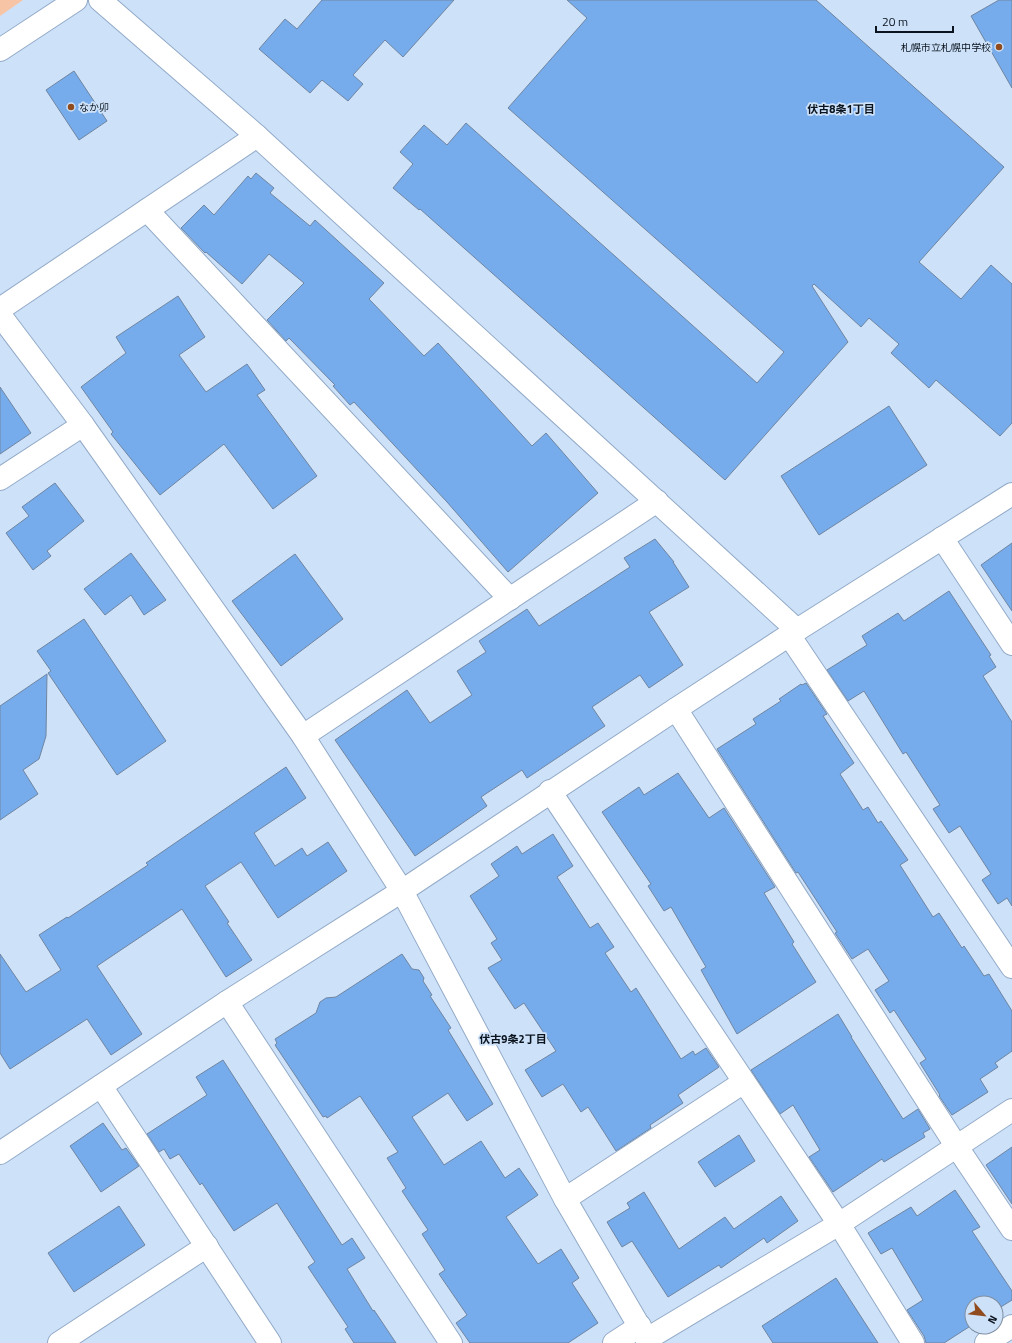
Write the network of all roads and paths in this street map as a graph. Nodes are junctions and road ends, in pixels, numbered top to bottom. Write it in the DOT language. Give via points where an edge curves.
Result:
graph roads {
  1 [pos="76,0"];
  2 [pos="100,0"];
  3 [pos="0,50"];
  4 [pos="256,136"];
  5 [pos="147,210"];
  6 [pos="0,309"];
  7 [pos="0,315"];
  8 [pos="83,425"];
  9 [pos="0,479"];
  10 [pos="1012,494"];
  11 [pos="657,502"];
  12 [pos="942,538"];
  13 [pos="510,599"];
  14 [pos="793,633"];
  15 [pos="1012,644"];
  16 [pos="676,709"];
  17 [pos="302,736"];
  18 [pos="550,791"];
  19 [pos="402,890"];
  20 [pos="1012,967"];
  21 [pos="227,1002"];
  22 [pos="744,1082"];
  23 [pos="101,1086"];
  24 [pos="1012,1110"];
  25 [pos="957,1146"];
  26 [pos="0,1153"];
  27 [pos="565,1199"];
  28 [pos="839,1224"];
  29 [pos="1012,1229"];
  30 [pos="207,1246"];
  31 [pos="1012,1326"];
  32 [pos="645,1336"];
  33 [pos="70,1340"];
  34 [pos="270,1343"];
  35 [pos="451,1343"];
  36 [pos="614,1343"];
  37 [pos="913,1343"];
  38 [pos="986,1343"];
  1 -- 3 [label="street"];
  2 -- 4 [label="street"];
  4 -- 5 [label="street"];
  4 -- 11 [label="street"];
  5 -- 6 [label="street"];
  5 -- 13 [label="street"];
  7 -- 8 [label="street"];
  8 -- 9 [label="street"];
  8 -- 17 [label="street"];
  10 -- 12 [label="street"];
  11 -- 13 [label="street"];
  11 -- 14 [label="street"];
  12 -- 14 [label="street"];
  12 -- 15 [label="street"];
  13 -- 17 [label="street"];
  14 -- 16 [label="street"];
  14 -- 20 [label="street"];
  16 -- 18 [label="street"];
  16 -- 25 [label="street"];
  17 -- 19 [label="street"];
  18 -- 19 [label="street"];
  18 -- 22 [label="street"];
  19 -- 21 [label="street"];
  19 -- 27 [label="street"];
  21 -- 23 [label="street"];
  21 -- 35 [label="street"];
  22 -- 27 [label="street"];
  22 -- 28 [label="street"];
  23 -- 26 [label="street"];
  23 -- 30 [label="street"];
  24 -- 25 [label="street"];
  25 -- 28 [label="street"];
  25 -- 29 [label="street"];
  27 -- 32 [label="street"];
  28 -- 32 [label="street"];
  28 -- 37 [label="street"];
  30 -- 33 [label="street"];
  30 -- 34 [label="street"];
  31 -- 38 [label="street"];
  32 -- 36 [label="street"];
}
